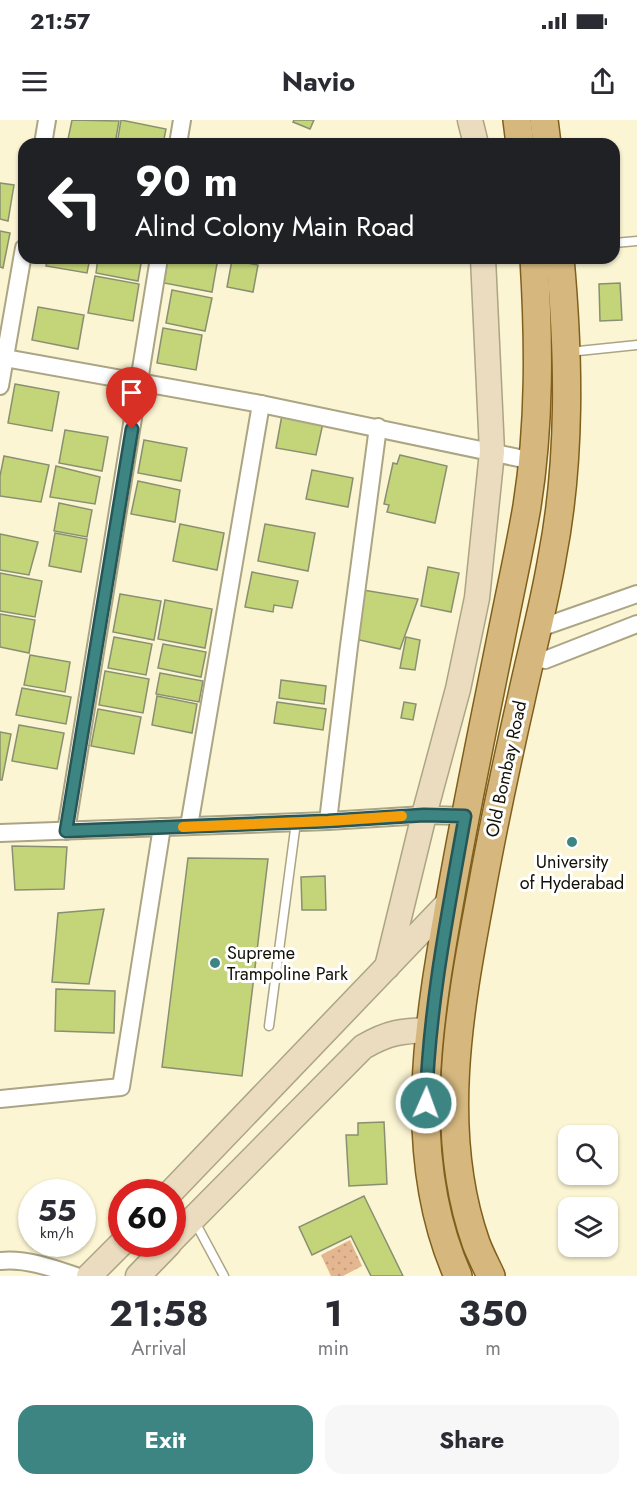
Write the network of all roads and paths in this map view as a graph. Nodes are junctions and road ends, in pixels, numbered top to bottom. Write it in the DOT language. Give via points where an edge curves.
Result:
graph roads {
  1 [pos="47,120"];
  2 [pos="182,120"];
  3 [pos="470,120"];
  4 [pos="517,120"];
  5 [pos="544,120"];
  6 [pos="44,138"];
  7 [pos="179,138"];
  8 [pos="474,138"];
  9 [pos="519,138"];
  10 [pos="546,138"];
  11 [pos="637,242"];
  12 [pos="620,243"];
  13 [pos="21,264"];
  14 [pos="158,264"];
  15 [pos="483,264"];
  16 [pos="534,264"];
  17 [pos="561,264"];
  18 [pos="637,345"];
  19 [pos="566,352"];
  20 [pos="2,357"];
  21 [pos="139,382"];
  22 [pos="0,386"];
  23 [pos="261,404"];
  24 [pos="378,427"];
  25 [pos="492,452"];
  26 [pos="533,461"];
  27 [pos="637,594"];
  28 [pos="637,624"];
  29 [pos="537,629"];
  30 [pos="531,657"];
  31 [pos="424,815"];
  32 [pos="465,816"];
  33 [pos="328,821"];
  34 [pos="296,822"];
  35 [pos="189,826"];
  36 [pos="162,827"];
  37 [pos="66,831"];
  38 [pos="0,833"];
  39 [pos="449,902"];
  40 [pos="387,967"];
  41 [pos="268,1026"];
  42 [pos="430,1030"];
  43 [pos="0,1099"];
  44 [pos="183,1179"];
  45 [pos="193,1219"];
  46 [pos="186,1226"];
  47 [pos="108,1257"];
  48 [pos="156,1257"];
  49 [pos="0,1261"];
  50 [pos="76,1276"];
  51 [pos="89,1276"];
  52 [pos="138,1276"];
  53 [pos="224,1276"];
  54 [pos="458,1276"];
  55 [pos="490,1276"];
  1 -- 6 [label="street"];
  2 -- 7 [label="street"];
  3 -- 8 [label="street"];
  4 -- 9 [label="main road"];
  5 -- 10 [label="main road"];
  11 -- 12 [label="lane"];
  13 -- 20 [label="street"];
  14 -- 21 [label="street"];
  15 -- 25 [label="street"];
  16 -- 26 [label="main road, Old Bombay Road" via="538,388"];
  17 -- 19 [label="main road, Old Bombay Road"];
  18 -- 19 [label="lane"];
  19 -- 29 [label="main road, Old Bombay Road" via="562,484"];
  20 -- 21 [label="street"];
  20 -- 22 [label="street"];
  21 -- 23 [label="street"];
  21 -- 37 [label="street"];
  23 -- 24 [label="street"];
  23 -- 35 [label="street"];
  24 -- 25 [label="street"];
  24 -- 33 [label="street"];
  25 -- 26 [label="street"];
  25 -- 31 [label="street" via="477,598 458,689"];
  26 -- 32 [label="main road, Old Bombay Road"];
  27 -- 29 [label="street"];
  28 -- 30 [label="street" via="545,660"];
  29 -- 30 [label="main road, Old Bombay Road"];
  30 -- 55 [label="main road, Old Bombay Road" via="492,834 455,1059 454,1124 461,1184 476,1242"];
  31 -- 32 [label="street"];
  31 -- 33 [label="street"];
  31 -- 40 [label="street"];
  32 -- 39 [label="main road, Old Bombay Road"];
  33 -- 34 [label="street"];
  34 -- 35 [label="street"];
  34 -- 41 [label="lane"];
  35 -- 36 [label="street"];
  36 -- 37 [label="street"];
  36 -- 43 [label="street" via="121,1087"];
  37 -- 38 [label="street"];
  39 -- 40 [label="street"];
  39 -- 42 [label="main road, Old Bombay Road"];
  40 -- 44 [label="street"];
  42 -- 45 [label="street" via="401,1031 363,1047"];
  42 -- 54 [label="main road, Old Bombay Road" via="426,1126 432,1193"];
  45 -- 46 [label="street"];
  45 -- 53 [label="lane"];
  47 -- 51 [label="street"];
  48 -- 52 [label="street"];
  49 -- 50 [label="street" via="52,1268"];
}
